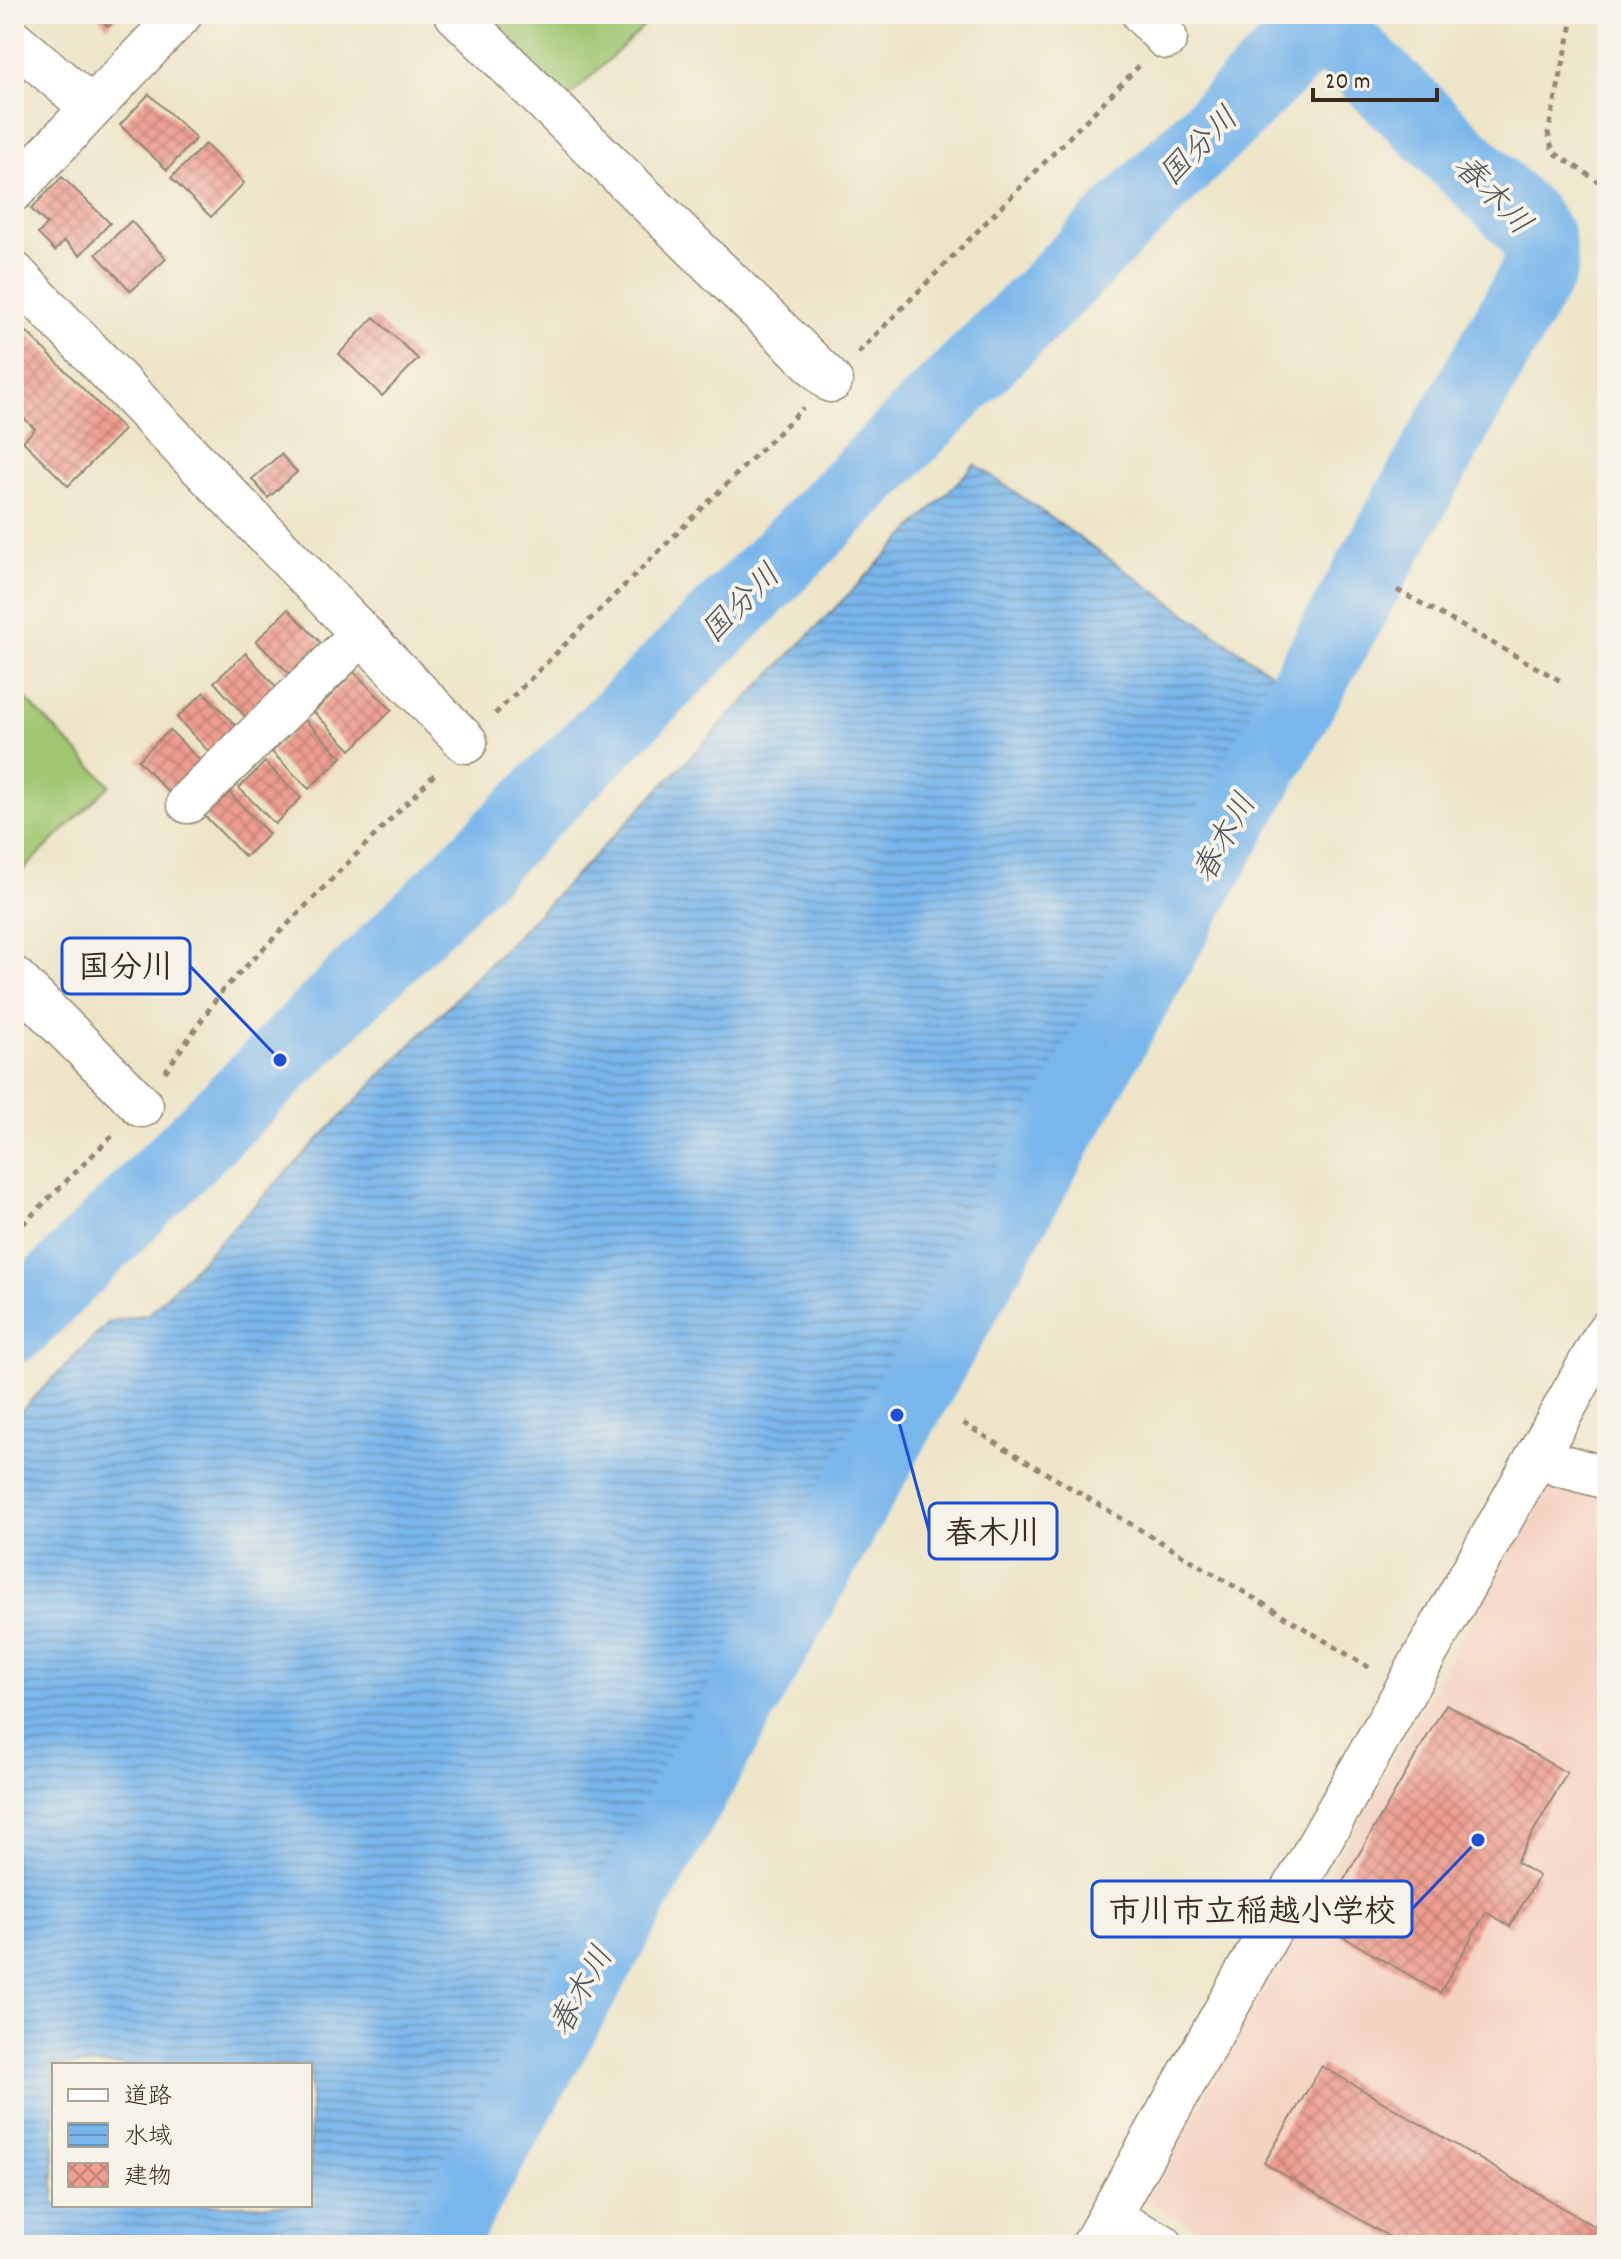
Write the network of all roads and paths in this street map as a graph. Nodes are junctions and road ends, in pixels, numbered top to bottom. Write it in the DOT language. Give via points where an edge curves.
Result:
graph roads {
  1 [pos="181,14"];
  2 [pos="456,14"];
  3 [pos="1574,14"];
  4 [pos="1154,26"];
  5 [pos="14,41"];
  6 [pos="92,108"];
  7 [pos="1607,187"];
  8 [pos="14,190"];
  9 [pos="14,273"];
  10 [pos="831,381"];
  11 [pos="1397,590"];
  12 [pos="362,634"];
  13 [pos="1561,681"];
  14 [pos="466,742"];
  15 [pos="188,802"];
  16 [pos="14,978"];
  17 [pos="142,1106"];
  18 [pos="14,1233"];
  19 [pos="1607,1332"];
  20 [pos="963,1423"];
  21 [pos="1539,1453"];
  22 [pos="1607,1478"];
  23 [pos="1407,1690"];
  24 [pos="1101,2231"];
  25 [pos="1162,2245"];
  1 -- 6 [label="street"];
  2 -- 10 [label="street"];
  3 -- 7 [label="path" via="1548,133 1553,152"];
  4 -- 10 [label="path"];
  5 -- 6 [label="street"];
  6 -- 8 [label="street"];
  9 -- 12 [label="street"];
  10 -- 14 [label="path"];
  11 -- 13 [label="path"];
  12 -- 14 [label="street"];
  12 -- 15 [label="street"];
  14 -- 17 [label="path" via="222,991"];
  16 -- 17 [label="street"];
  17 -- 18 [label="path"];
  19 -- 21 [label="street"];
  20 -- 23 [label="path"];
  21 -- 22 [label="street" via="1559,1465"];
  21 -- 23 [label="street"];
  23 -- 24 [label="street"];
  24 -- 25 [label="street"];
}
